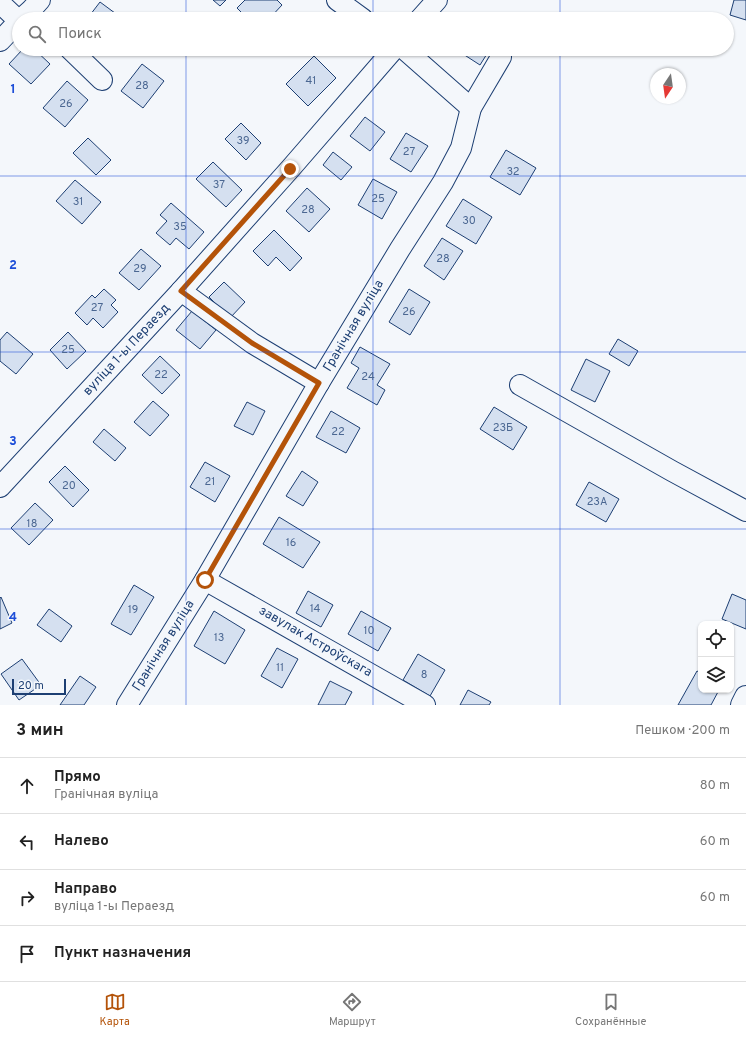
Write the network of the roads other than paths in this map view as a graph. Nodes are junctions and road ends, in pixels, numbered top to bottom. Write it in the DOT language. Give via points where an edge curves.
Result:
graph roads {
  1 [pos="337,0"];
  2 [pos="437,0"];
  3 [pos="0,4"];
  4 [pos="21,12"];
  5 [pos="353,12"];
  6 [pos="426,12"];
  7 [pos="12,30"];
  8 [pos="0,41"];
  9 [pos="77,56"];
  10 [pos="388,56"];
  11 [pos="412,56"];
  12 [pos="501,57"];
  13 [pos="102,80"];
  14 [pos="471,108"];
  15 [pos="181,291"];
  16 [pos="319,383"];
  17 [pos="520,385"];
  18 [pos="0,487"];
  19 [pos="746,511"];
  20 [pos="205,580"];
  21 [pos="746,697"];
  22 [pos="127,705"];
  23 [pos="425,705"];
  24 [pos="742,705"];
  1 -- 5 [label="street"];
  2 -- 6 [label="street"];
  3 -- 4 [label="street"];
  7 -- 8 [label="street"];
  9 -- 13 [label="street"];
  10 -- 15 [label="street, вуліца 1-ы Пераезд"];
  11 -- 14 [label="street"];
  12 -- 14 [label="street, Гранічная вуліца"];
  14 -- 16 [label="street, Гранічная вуліца" via="461,148 443,182"];
  15 -- 16 [label="street" via="252,343"];
  15 -- 18 [label="street, вуліца 1-ы Пераезд"];
  16 -- 20 [label="street, Гранічная вуліца"];
  17 -- 19 [label="street"];
  20 -- 22 [label="street, Гранічная вуліца"];
  20 -- 23 [label="street, завулак Астроўскага"];
  21 -- 24 [label="main road"];
}
